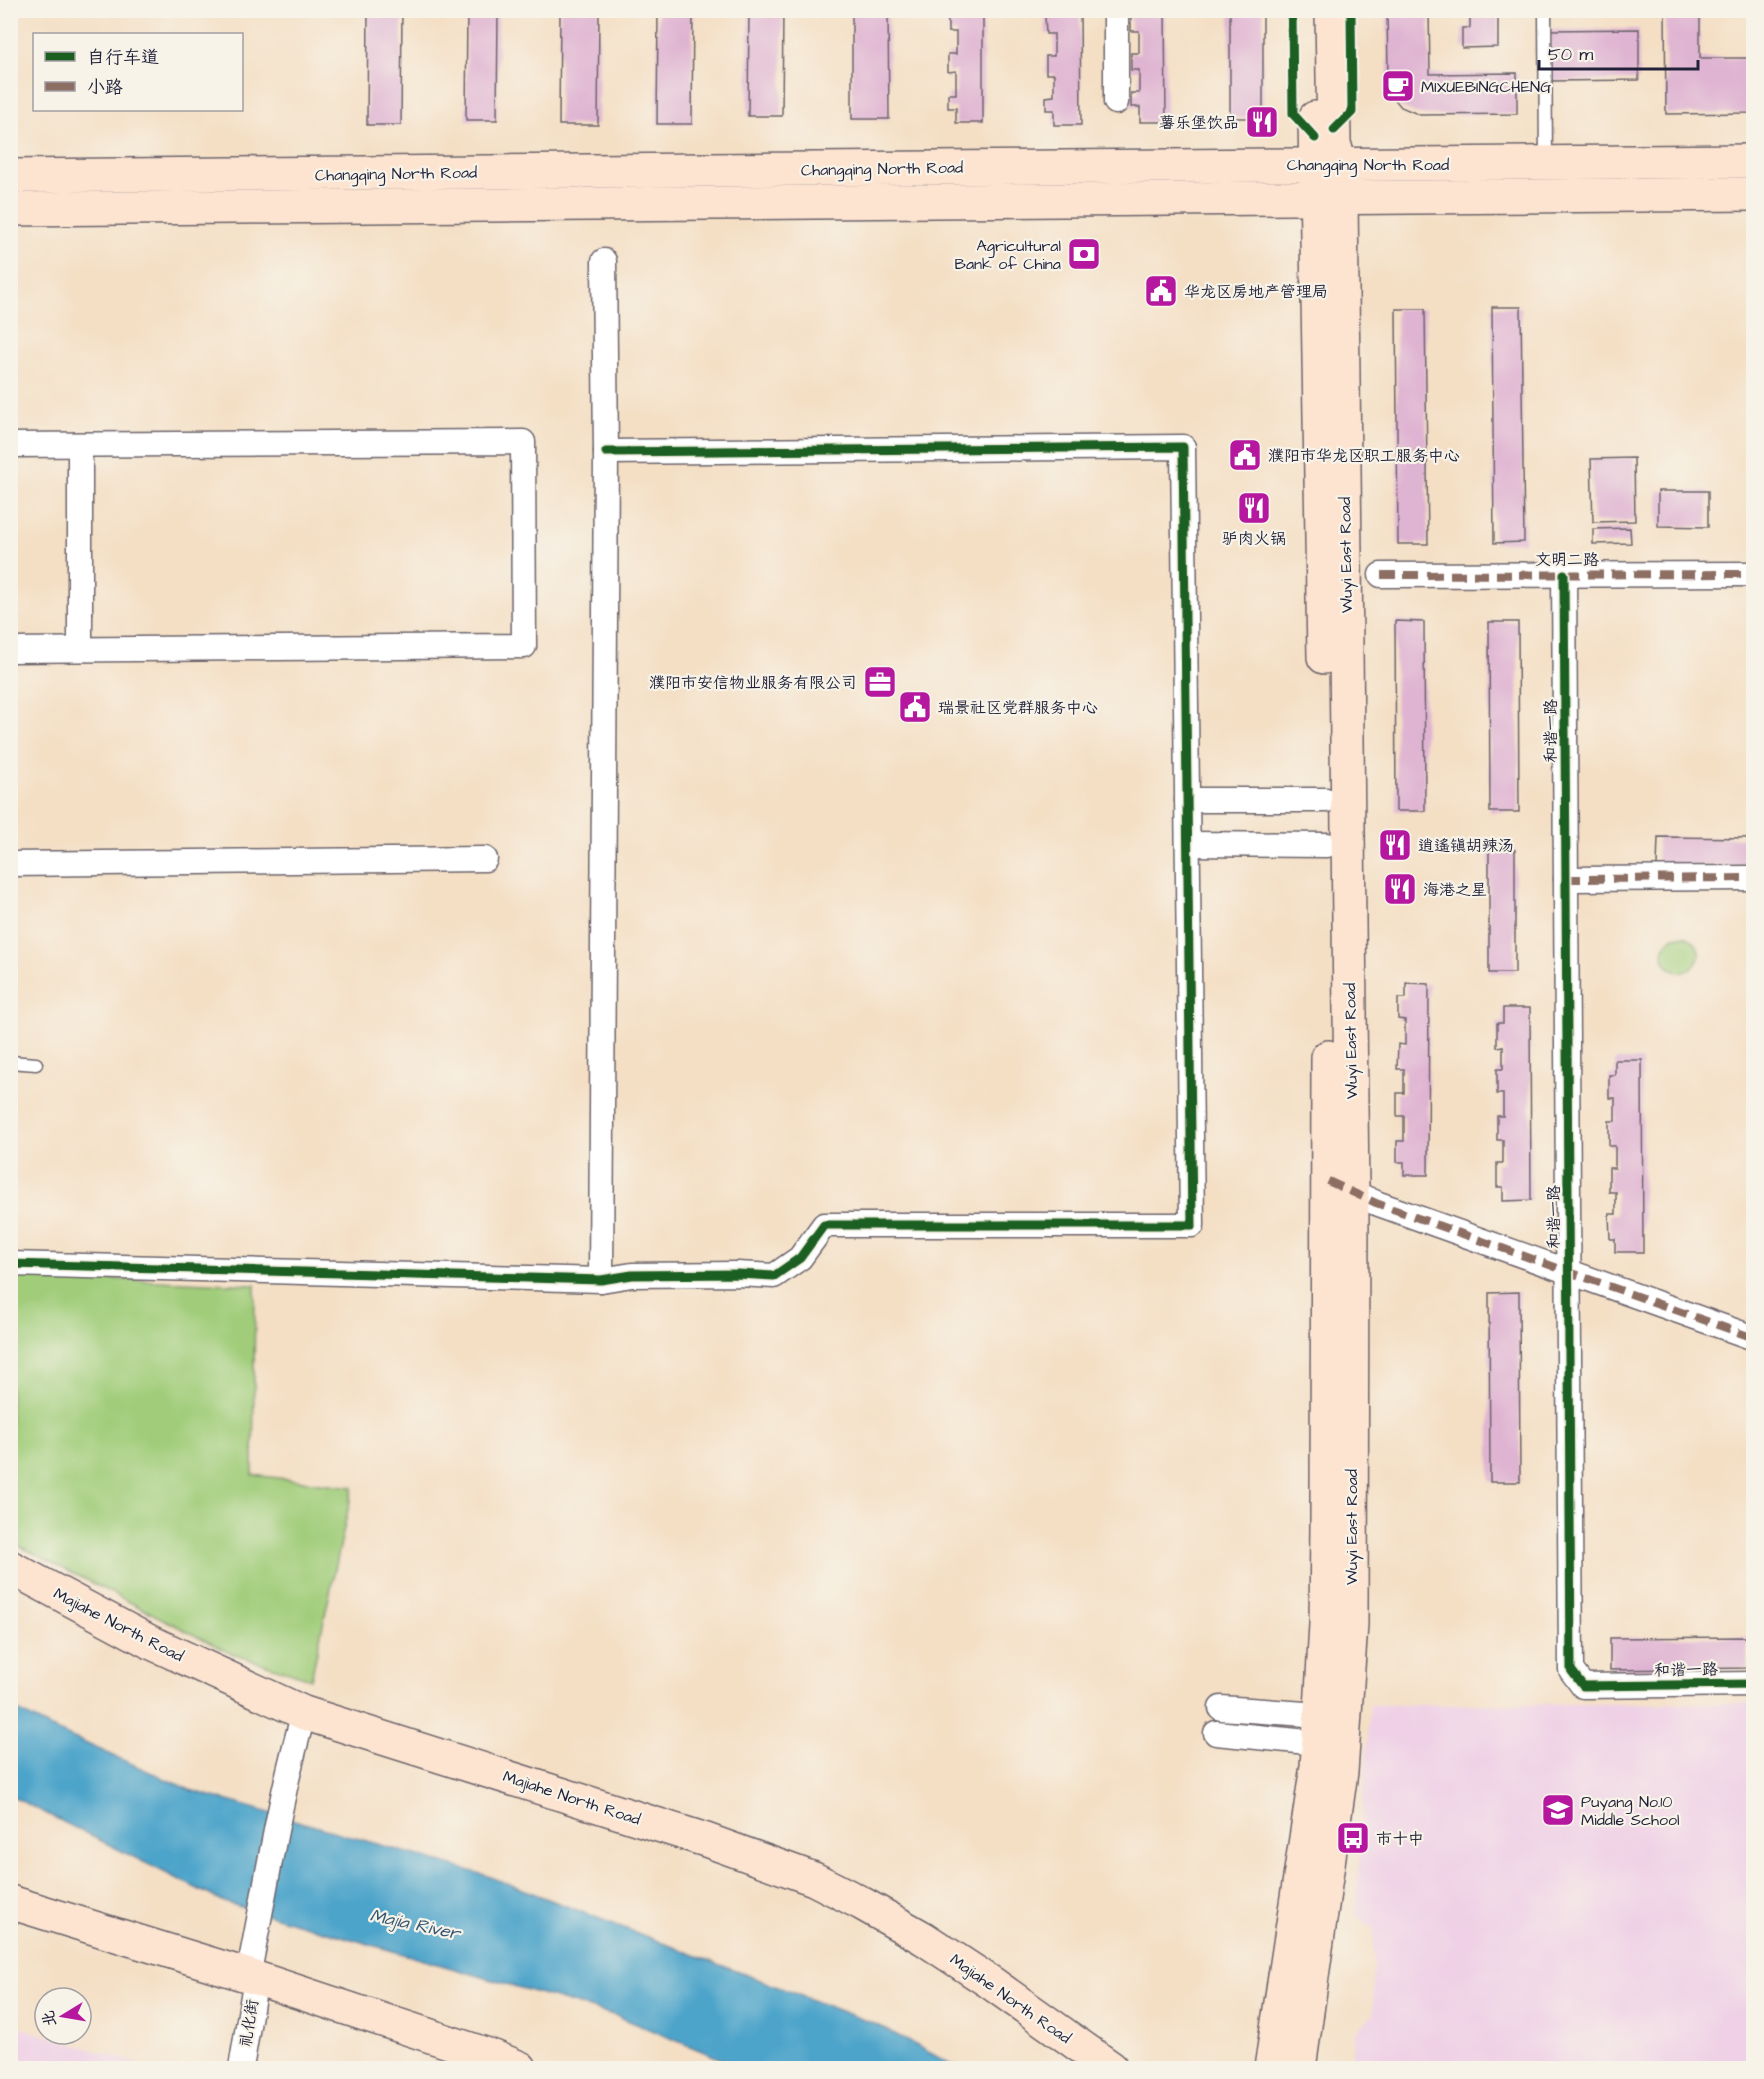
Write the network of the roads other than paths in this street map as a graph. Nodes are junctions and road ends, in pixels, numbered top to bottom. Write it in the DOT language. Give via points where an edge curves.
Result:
graph roads {
  1 [pos="1116,10"];
  2 [pos="1314,10"];
  3 [pos="1332,10"];
  4 [pos="1545,10"];
  5 [pos="1116,102"];
  6 [pos="1754,161"];
  7 [pos="1546,163"];
  8 [pos="1328,164"];
  9 [pos="10,176"];
  10 [pos="1754,194"];
  11 [pos="1329,198"];
  12 [pos="10,209"];
  13 [pos="604,261"];
  14 [pos="10,445"];
  15 [pos="80,446"];
  16 [pos="606,452"];
  17 [pos="1564,574"];
  18 [pos="1754,574"];
  19 [pos="1381,575"];
  20 [pos="80,649"];
  21 [pos="10,650"];
  22 [pos="1187,800"];
  23 [pos="1326,800"];
  24 [pos="1188,844"];
  25 [pos="1327,845"];
  26 [pos="485,859"];
  27 [pos="10,864"];
  28 [pos="1754,878"];
  29 [pos="1566,879"];
  30 [pos="10,1062"];
  31 [pos="36,1064"];
  32 [pos="1340,1186"];
  33 [pos="10,1264"];
  34 [pos="1569,1271"];
  35 [pos="601,1280"];
  36 [pos="1754,1338"];
  37 [pos="10,1567"];
  38 [pos="1754,1684"];
  39 [pos="1221,1708"];
  40 [pos="304,1713"];
  41 [pos="1319,1729"];
  42 [pos="1216,1734"];
  43 [pos="10,1902"];
  44 [pos="252,1977"];
  45 [pos="241,2068"];
  46 [pos="520,2068"];
  47 [pos="1111,2068"];
  48 [pos="1271,2068"];
  49 [pos="1299,2068"];
  1 -- 5 [label="street"];
  2 -- 8 [label="street, Wuyi East Road"];
  3 -- 8 [label="street, Wuyi East Road" via="1334,143"];
  4 -- 7 [label="lane"];
  6 -- 7 [label="street, Changqing North Road"];
  7 -- 8 [label="street, Changqing North Road"];
  8 -- 9 [label="street, Changqing North Road"];
  8 -- 11 [label="street, Wuyi East Road"];
  10 -- 11 [label="street, Changqing North Road"];
  11 -- 12 [label="street, Changqing North Road"];
  11 -- 23 [label="street, Wuyi East Road"];
  11 -- 32 [label="street, Wuyi East Road"];
  13 -- 16 [label="street"];
  14 -- 15 [label="street"];
  15 -- 20 [label="street"];
  15 -- 20 [label="street" via="523,442 524,646"];
  16 -- 22 [label="street" via="1183,447"];
  16 -- 35 [label="street"];
  17 -- 18 [label="street, 文明二路"];
  17 -- 19 [label="street, 文明二路"];
  17 -- 29 [label="street, 和谐一路"];
  20 -- 21 [label="street"];
  22 -- 23 [label="street"];
  22 -- 24 [label="street"];
  23 -- 25 [label="street, Wuyi East Road"];
  24 -- 25 [label="street"];
  24 -- 35 [label="street" via="1192,1225 824,1225 800,1258 774,1276 633,1275"];
  25 -- 32 [label="street, Wuyi East Road"];
  26 -- 27 [label="street"];
  28 -- 29 [label="street"];
  29 -- 34 [label="street, 和谐一路"];
  30 -- 31 [label="lane"];
  32 -- 34 [label="street" via="1387,1207"];
  32 -- 41 [label="street, Wuyi East Road"];
  32 -- 49 [label="street, Wuyi East Road" via="1351,1624 1341,1772"];
  33 -- 35 [label="street"];
  34 -- 36 [label="street"];
  34 -- 38 [label="street, 和谐一路" via="1571,1670 1582,1686"];
  37 -- 40 [label="street, Majiahe North Road" via="150,1642"];
  39 -- 41 [label="street"];
  40 -- 44 [label="street, 礼化街" via="280,1807"];
  40 -- 47 [label="street, Majiahe North Road" via="706,1840 814,1879 923,1938"];
  41 -- 42 [label="street"];
  41 -- 48 [label="street, Wuyi East Road"];
  43 -- 44 [label="street"];
  44 -- 45 [label="street, 礼化街"];
  44 -- 46 [label="street"];
}
